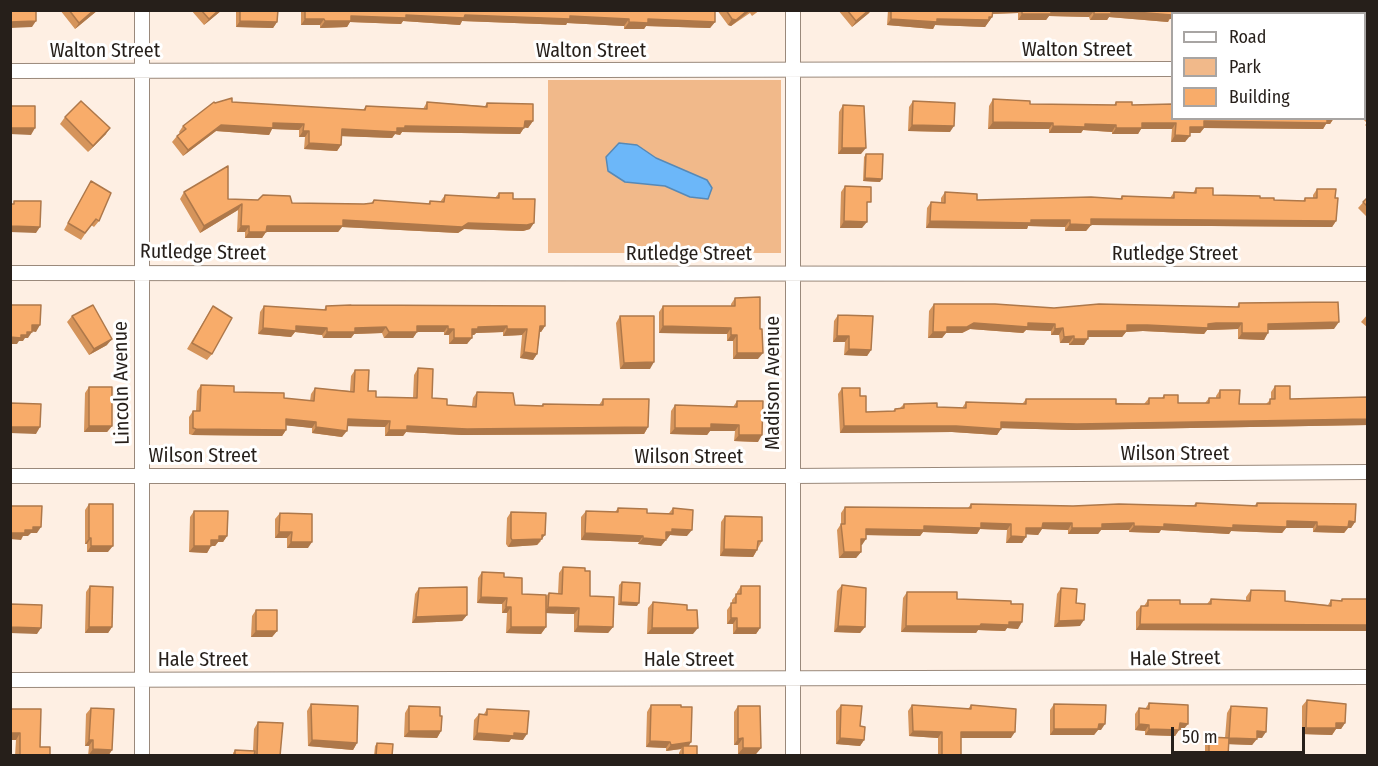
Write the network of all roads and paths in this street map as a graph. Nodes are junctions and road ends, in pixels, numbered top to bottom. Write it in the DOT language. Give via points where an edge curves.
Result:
graph roads {
  1 [pos="142,10"];
  2 [pos="793,10"];
  3 [pos="1171,69"];
  4 [pos="142,70"];
  5 [pos="793,70"];
  6 [pos="10,71"];
  7 [pos="140,272"];
  8 [pos="10,273"];
  9 [pos="792,274"];
  10 [pos="1368,274"];
  11 [pos="1368,472"];
  12 [pos="10,476"];
  13 [pos="142,476"];
  14 [pos="792,476"];
  15 [pos="1368,677"];
  16 [pos="141,679"];
  17 [pos="10,680"];
  18 [pos="792,680"];
  19 [pos="142,756"];
  20 [pos="793,756"];
  1 -- 4 [label="street, Lincoln Avenue"];
  2 -- 5 [label="street, Madison Avenue"];
  3 -- 5 [label="street, Walton Street"];
  4 -- 5 [label="street, Walton Street"];
  4 -- 6 [label="street, Walton Street"];
  4 -- 7 [label="street, Lincoln Avenue"];
  5 -- 9 [label="street, Madison Avenue"];
  7 -- 8 [label="street, Rutledge Street"];
  7 -- 9 [label="street, Rutledge Street"];
  7 -- 13 [label="street, Lincoln Avenue"];
  9 -- 10 [label="street, Rutledge Street"];
  9 -- 14 [label="street, Madison Avenue"];
  11 -- 14 [label="street, Wilson Street"];
  12 -- 13 [label="street, Wilson Street"];
  13 -- 14 [label="street, Wilson Street"];
  13 -- 16 [label="street, Lincoln Avenue"];
  14 -- 18 [label="street, Madison Avenue"];
  15 -- 18 [label="street, Hale Street"];
  16 -- 17 [label="street, Hale Street"];
  16 -- 18 [label="street, Hale Street"];
  16 -- 19 [label="street, Lincoln Avenue"];
  18 -- 20 [label="street, Madison Avenue"];
}
